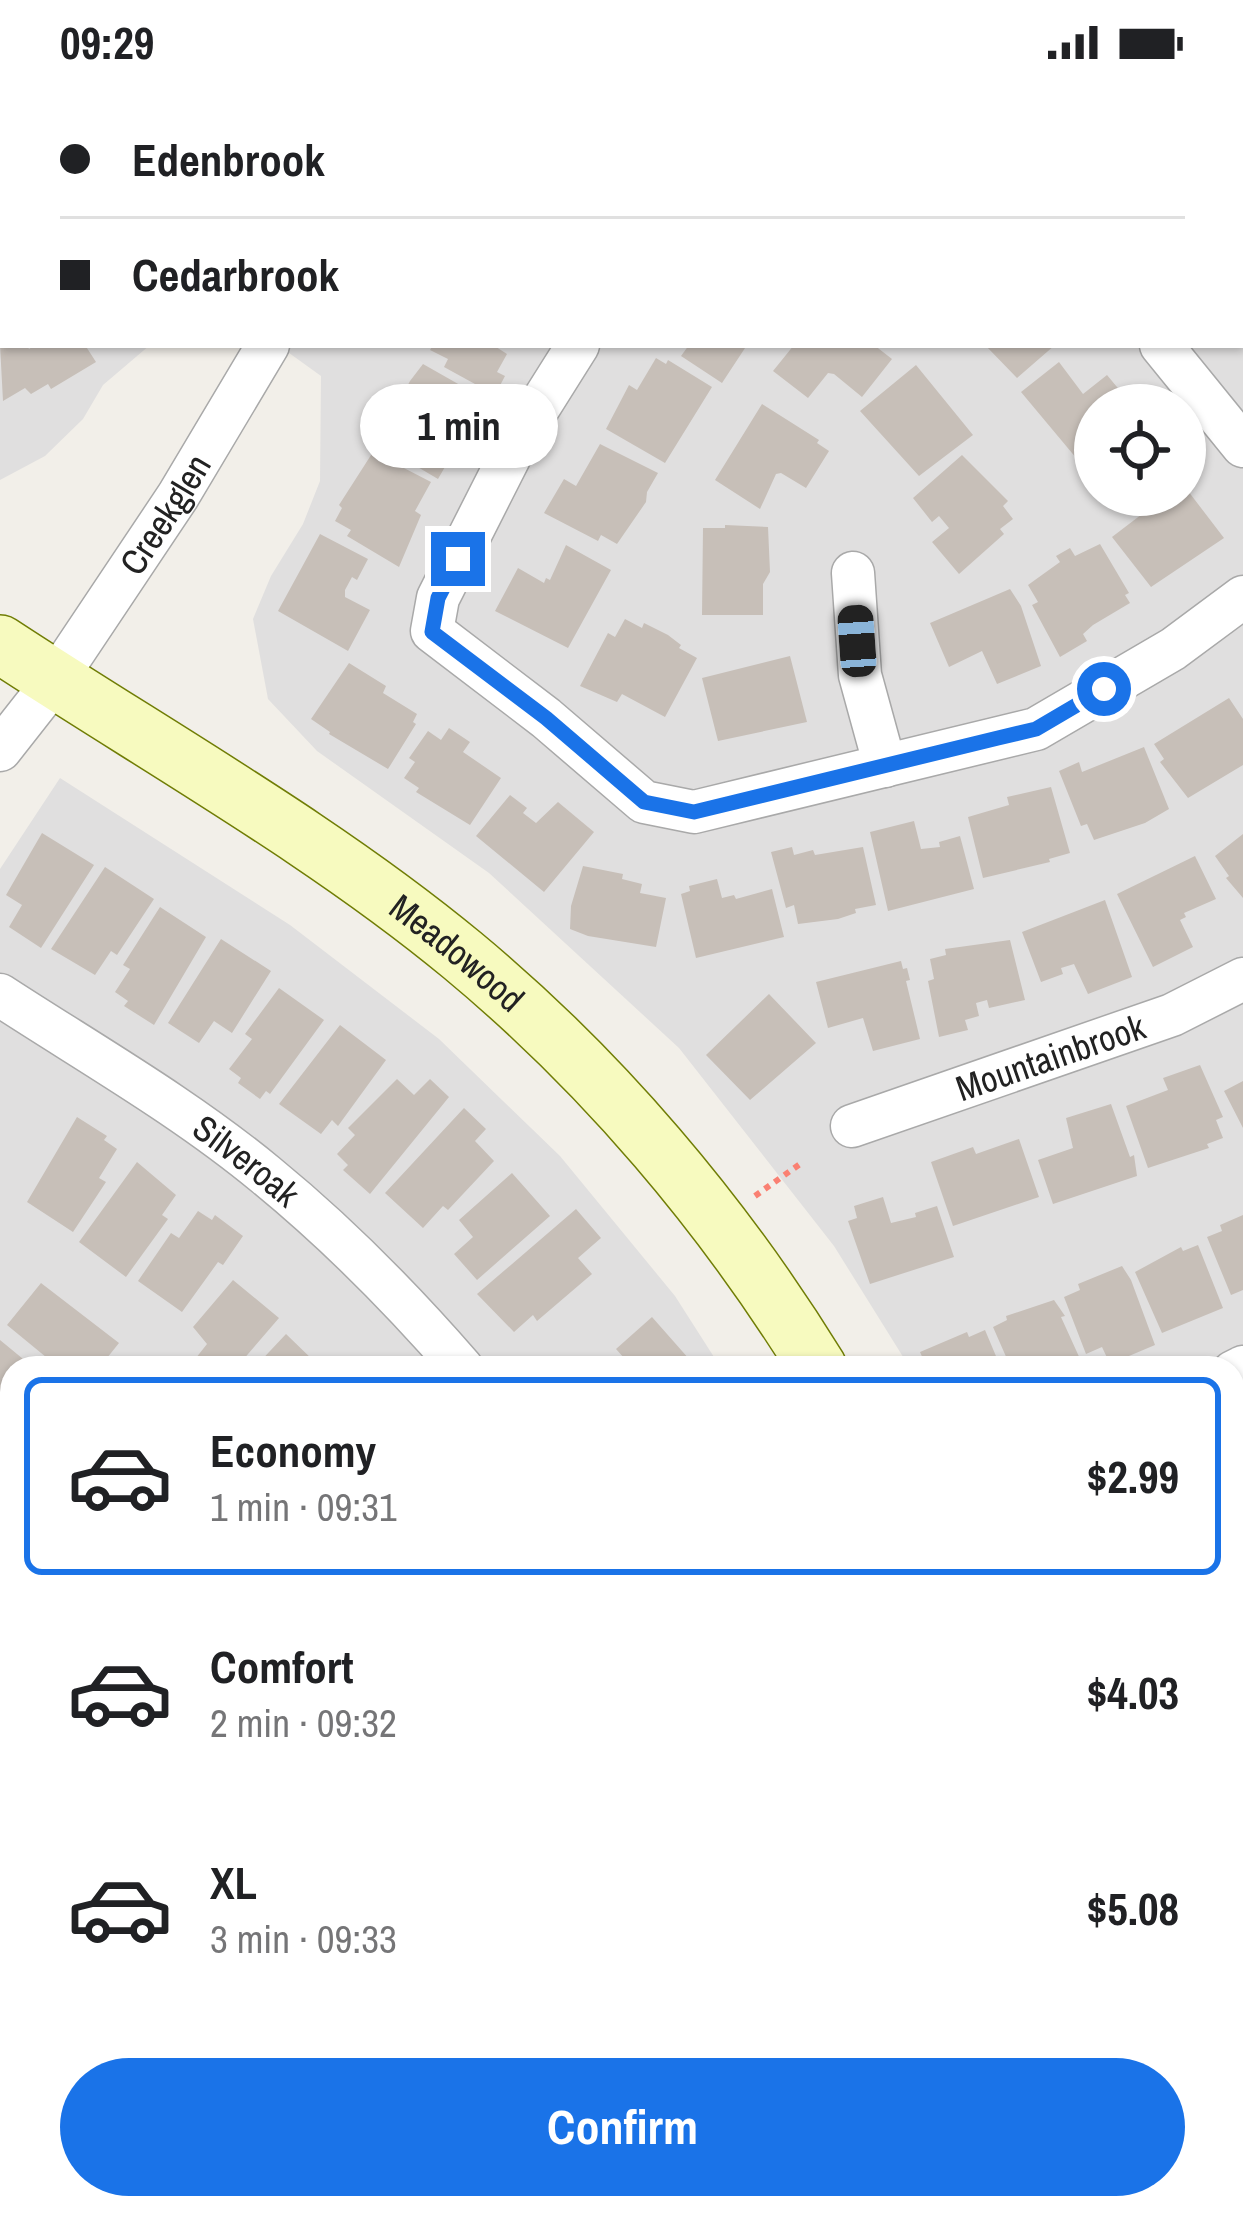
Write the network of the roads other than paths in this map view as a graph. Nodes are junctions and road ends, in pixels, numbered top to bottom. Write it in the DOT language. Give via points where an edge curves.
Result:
graph roads {
  1 [pos="266,348"];
  2 [pos="576,348"];
  3 [pos="1163,348"];
  4 [pos="1243,446"];
  5 [pos="853,573"];
  6 [pos="1243,597"];
  7 [pos="0,644"];
  8 [pos="56,680"];
  9 [pos="0,750"];
  10 [pos="885,766"];
  11 [pos="1243,979"];
  12 [pos="0,995"];
  13 [pos="852,1126"];
  14 [pos="450,1356"];
  15 [pos="811,1356"];
  1 -- 8 [label="street, Creekglen"];
  2 -- 10 [label="street" via="487,500 438,598 432,632 644,802 694,812"];
  3 -- 4 [label="street"];
  5 -- 10 [label="street" via="860,675"];
  6 -- 10 [label="street" via="1173,650 1036,729"];
  7 -- 8 [label="main road, Meadowood"];
  8 -- 9 [label="street, Creekglen"];
  8 -- 15 [label="main road, Meadowood" via="343,866 463,956 589,1075 685,1181 763,1279"];
  11 -- 13 [label="street, Mountainbrook" via="1172,1015"];
  12 -- 14 [label="street, Silveroak" via="264,1173"];
}
